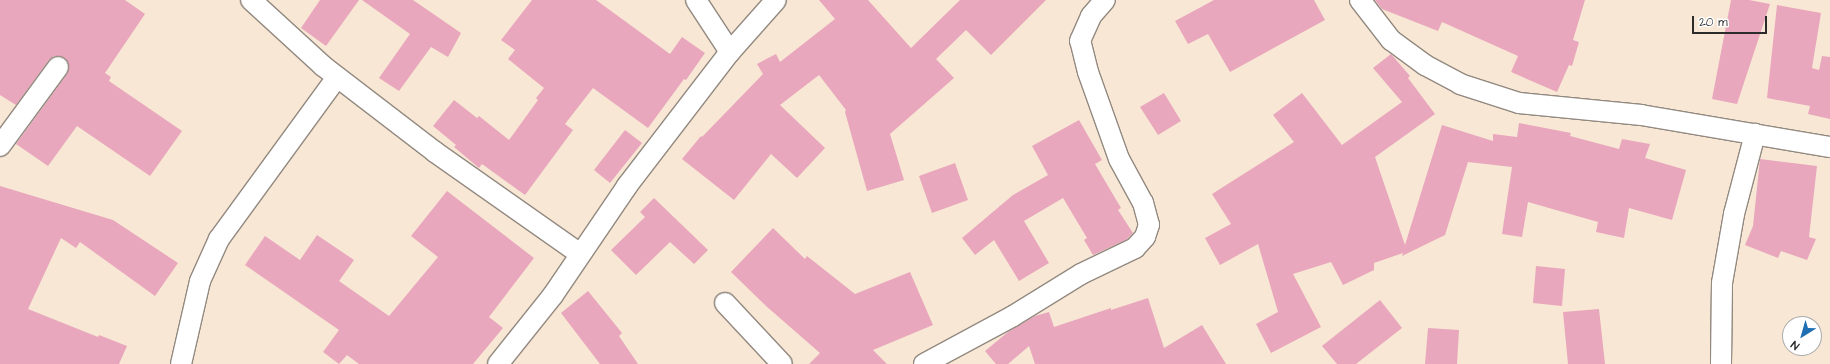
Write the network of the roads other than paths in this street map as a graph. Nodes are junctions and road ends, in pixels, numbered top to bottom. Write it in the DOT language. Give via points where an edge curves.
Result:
graph roads {
  1 [pos="251,0"];
  2 [pos="696,0"];
  3 [pos="776,0"];
  4 [pos="1105,0"];
  5 [pos="1360,0"];
  6 [pos="730,52"];
  7 [pos="58,67"];
  8 [pos="337,77"];
  9 [pos="1756,134"];
  10 [pos="0,146"];
  11 [pos="1830,147"];
  12 [pos="580,254"];
  13 [pos="725,303"];
  14 [pos="181,364"];
  15 [pos="498,364"];
  16 [pos="782,364"];
  17 [pos="924,364"];
  18 [pos="1721,364"];
  1 -- 8 [label="street"];
  2 -- 6 [label="street"];
  3 -- 6 [label="street"];
  4 -- 17 [label="street" via="1091,16 1080,41 1088,72 1119,159 1143,203 1149,225 1145,237 1135,248 1081,274 1012,316"];
  5 -- 9 [label="street" via="1391,40 1425,65 1460,84 1519,103 1641,114"];
  6 -- 12 [label="street" via="627,186"];
  7 -- 10 [label="street"];
  8 -- 12 [label="street" via="435,152"];
  8 -- 14 [label="street" via="219,239 200,281"];
  9 -- 11 [label="street"];
  9 -- 18 [label="street" via="1734,214 1722,283"];
  12 -- 15 [label="street" via="553,295"];
  13 -- 16 [label="street"];
}
